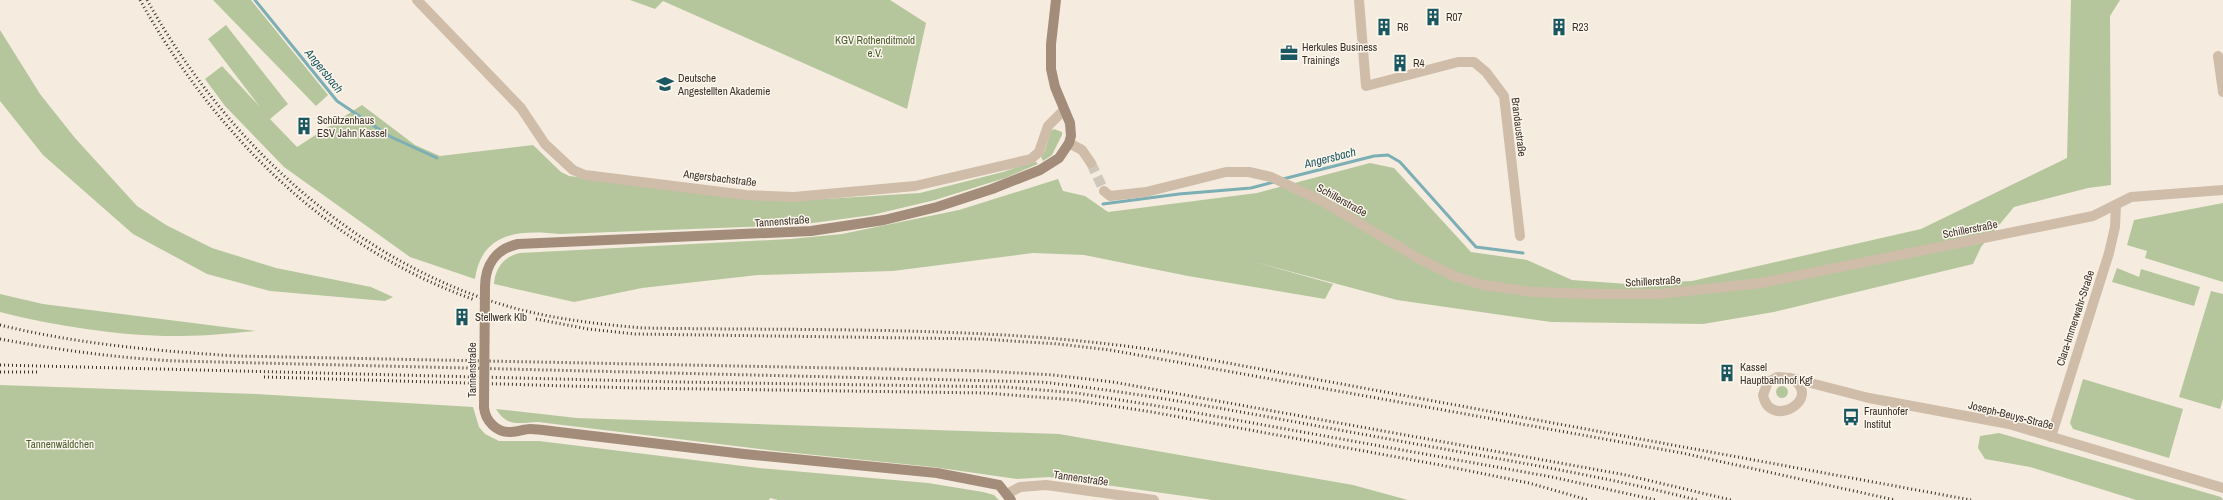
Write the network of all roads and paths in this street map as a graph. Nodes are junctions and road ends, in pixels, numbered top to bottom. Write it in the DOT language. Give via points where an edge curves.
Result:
graph roads {
  1 [pos="417,0"];
  2 [pos="1056,0"];
  3 [pos="1359,0"];
  4 [pos="2218,56"];
  5 [pos="2223,92"];
  6 [pos="1064,110"];
  7 [pos="1069,143"];
  8 [pos="1091,163"];
  9 [pos="2223,190"];
  10 [pos="1104,191"];
  11 [pos="2116,205"];
  12 [pos="1520,236"];
  13 [pos="1791,378"];
  14 [pos="2051,437"];
  15 [pos="2223,488"];
  16 [pos="1009,497"];
  17 [pos="1154,500"];
  1 -- 6 [label="street, Angersbachstraße" via="521,108 545,144 574,170 585,174 746,195 794,197 915,186 1031,159 1039,152 1048,126"];
  2 -- 6 [label="street" via="1050,56 1053,78"];
  3 -- 12 [label="street, Brandaustraße" via="1366,86 1458,62 1474,62 1486,72 1504,96"];
  4 -- 5 [label="street"];
  6 -- 7 [label="street" via="1071,129"];
  7 -- 8 [label="street" via="1082,150"];
  7 -- 16 [label="street, Tannenstraße, bridge" via="1059,158 1026,176 937,207 884,220 812,231 523,243 512,245 500,252 486,270 484,407 485,416 498,429 508,432 530,429 744,454 937,472 999,485"];
  9 -- 11 [label="street, Schillerstraße" via="2131,197"];
  10 -- 11 [label="street, Schillerstraße" via="1110,196 1146,192 1226,172 1248,172 1271,177 1303,193 1456,277 1484,285 1533,292 1594,294 1659,294 1761,283 2093,216"];
  11 -- 14 [label="street, Clara-Immerwahr-Straße" via="2115,227 2109,253"];
  13 -- 14 [label="street, Joseph-Beuys-Straße" via="1865,398 1984,419"];
  14 -- 15 [label="street, Joseph-Beuys-Straße"];
  16 -- 17 [label="street, Tannenstraße" via="1020,487 1046,485"];
}
